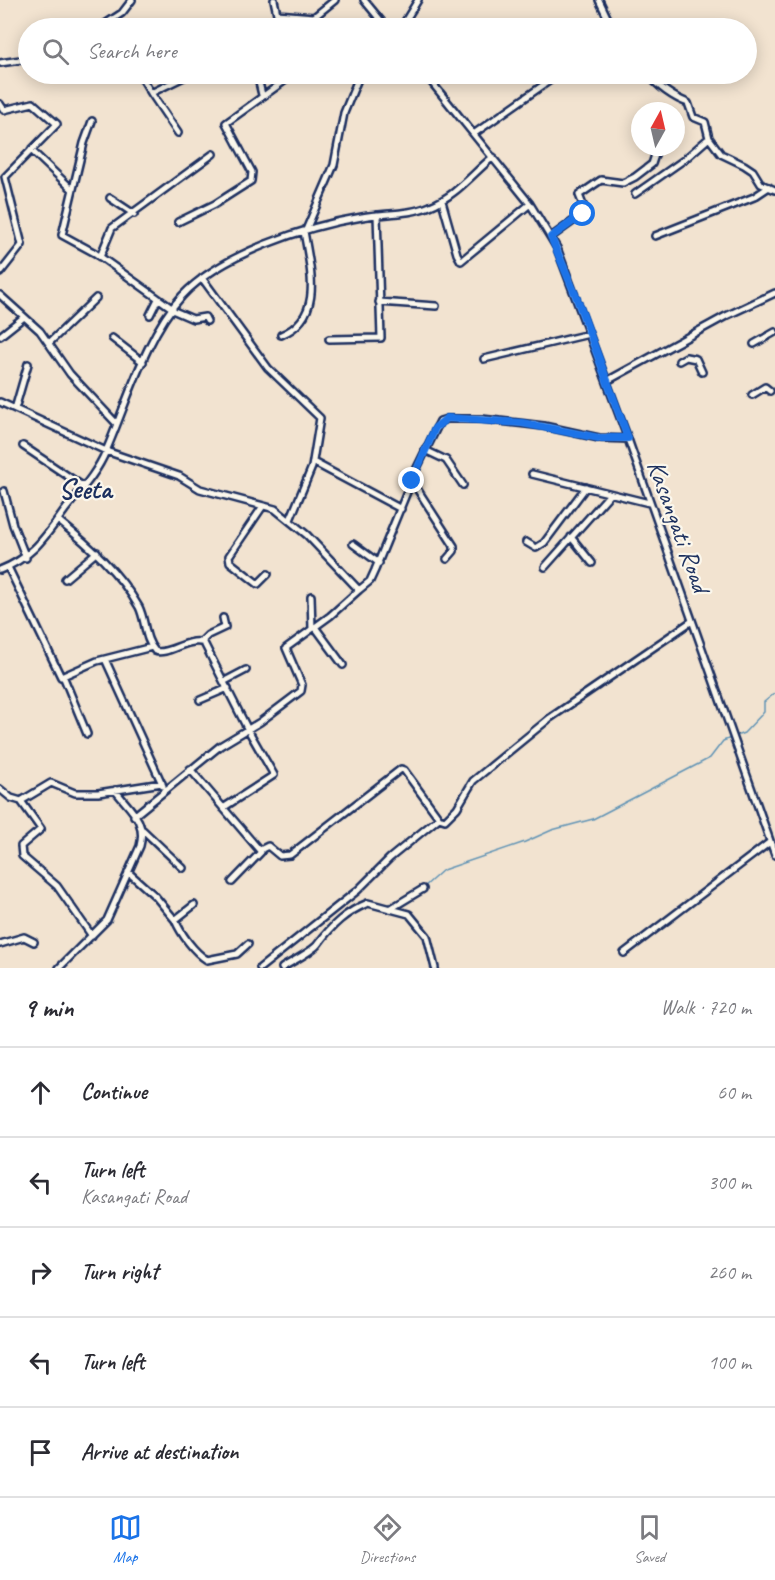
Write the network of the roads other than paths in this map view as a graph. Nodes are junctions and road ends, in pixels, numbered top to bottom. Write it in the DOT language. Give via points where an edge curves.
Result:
graph roads {
  1 [pos="132,0"];
  2 [pos="274,0"];
  3 [pos="335,0"];
  4 [pos="364,0"];
  5 [pos="418,0"];
  6 [pos="599,0"];
  7 [pos="115,18"];
  8 [pos="379,18"];
  9 [pos="407,18"];
  10 [pos="608,18"];
  11 [pos="18,60"];
  12 [pos="0,63"];
  13 [pos="146,84"];
  14 [pos="169,84"];
  15 [pos="259,84"];
  16 [pos="279,84"];
  17 [pos="356,84"];
  18 [pos="434,84"];
  19 [pos="545,84"];
  20 [pos="656,84"];
  21 [pos="151,93"];
  22 [pos="262,95"];
  23 [pos="0,104"];
  24 [pos="92,121"];
  25 [pos="178,133"];
  26 [pos="475,133"];
  27 [pos="709,138"];
  28 [pos="31,150"];
  29 [pos="213,154"];
  30 [pos="655,156"];
  31 [pos="493,157"];
  32 [pos="768,187"];
  33 [pos="72,189"];
  34 [pos="775,190"];
  35 [pos="635,194"];
  36 [pos="110,198"];
  37 [pos="442,201"];
  38 [pos="530,204"];
  39 [pos="134,214"];
  40 [pos="377,215"];
  41 [pos="178,222"];
  42 [pos="305,231"];
  43 [pos="655,236"];
  44 [pos="551,237"];
  45 [pos="100,257"];
  46 [pos="0,273"];
  47 [pos="202,278"];
  48 [pos="775,293"];
  49 [pos="0,295"];
  50 [pos="96,298"];
  51 [pos="158,299"];
  52 [pos="380,302"];
  53 [pos="436,306"];
  54 [pos="172,310"];
  55 [pos="150,315"];
  56 [pos="24,316"];
  57 [pos="207,321"];
  58 [pos="775,332"];
  59 [pos="589,334"];
  60 [pos="282,335"];
  61 [pos="0,336"];
  62 [pos="112,338"];
  63 [pos="329,339"];
  64 [pos="49,343"];
  65 [pos="754,344"];
  66 [pos="484,359"];
  67 [pos="679,361"];
  68 [pos="142,362"];
  69 [pos="28,364"];
  70 [pos="702,372"];
  71 [pos="607,381"];
  72 [pos="770,391"];
  73 [pos="752,395"];
  74 [pos="0,402"];
  75 [pos="15,409"];
  76 [pos="116,423"];
  77 [pos="628,438"];
  78 [pos="23,446"];
  79 [pos="425,450"];
  80 [pos="106,451"];
  81 [pos="313,462"];
  82 [pos="532,474"];
  83 [pos="412,481"];
  84 [pos="463,485"];
  85 [pos="84,487"];
  86 [pos="586,487"];
  87 [pos="4,491"];
  88 [pos="610,494"];
  89 [pos="649,504"];
  90 [pos="263,506"];
  91 [pos="401,509"];
  92 [pos="290,520"];
  93 [pos="59,521"];
  94 [pos="572,537"];
  95 [pos="526,542"];
  96 [pos="353,544"];
  97 [pos="97,552"];
  98 [pos="26,558"];
  99 [pos="447,559"];
  100 [pos="379,563"];
  101 [pos="592,563"];
  102 [pos="8,567"];
  103 [pos="545,567"];
  104 [pos="0,570"];
  105 [pos="268,574"];
  106 [pos="65,579"];
  107 [pos="359,590"];
  108 [pos="311,596"];
  109 [pos="223,618"];
  110 [pos="692,621"];
  111 [pos="314,628"];
  112 [pos="202,641"];
  113 [pos="152,647"];
  114 [pos="105,659"];
  115 [pos="344,665"];
  116 [pos="246,670"];
  117 [pos="64,678"];
  118 [pos="226,685"];
  119 [pos="200,700"];
  120 [pos="247,728"];
  121 [pos="87,734"];
  122 [pos="190,769"];
  123 [pos="162,783"];
  124 [pos="0,789"];
  125 [pos="115,790"];
  126 [pos="165,790"];
  127 [pos="21,801"];
  128 [pos="223,808"];
  129 [pos="134,816"];
  130 [pos="439,818"];
  131 [pos="143,830"];
  132 [pos="771,842"];
  133 [pos="260,850"];
  134 [pos="775,855"];
  135 [pos="183,868"];
  136 [pos="128,872"];
  137 [pos="232,882"];
  138 [pos="423,889"];
  139 [pos="194,905"];
  140 [pos="390,909"];
  141 [pos="175,920"];
  142 [pos="92,936"];
  143 [pos="34,942"];
  144 [pos="0,944"];
  145 [pos="248,944"];
  146 [pos="624,953"];
  147 [pos="215,961"];
  148 [pos="59,968"];
  149 [pos="216,968"];
  150 [pos="260,968"];
  151 [pos="282,968"];
  152 [pos="435,968"];
  1 -- 7 [label="street"];
  2 -- 3 [label="street" via="277,14 314,17"];
  4 -- 8 [label="street"];
  5 -- 9 [label="street"];
  6 -- 10 [label="street"];
  11 -- 12 [label="street"];
  13 -- 21 [label="street"];
  14 -- 21 [label="street"];
  15 -- 22 [label="street"];
  16 -- 22 [label="street"];
  17 -- 42 [label="street" via="344,112 334,165"];
  18 -- 26 [label="street, Kasangati Road"];
  19 -- 26 [label="street"];
  20 -- 27 [label="street" via="688,104 693,117 705,122"];
  21 -- 25 [label="street"];
  22 -- 41 [label="street" via="226,123 252,172 251,181"];
  23 -- 28 [label="street" via="9,111 33,102 57,124"];
  24 -- 33 [label="street"];
  26 -- 31 [label="street, Kasangati Road"];
  27 -- 32 [label="street" via="721,154 753,171 761,184"];
  27 -- 35 [label="street"];
  28 -- 33 [label="street"];
  28 -- 46 [label="street" via="5,177 22,245"];
  29 -- 39 [label="street"];
  30 -- 44 [label="street" via="652,164 624,183 601,180 579,195 583,214"];
  31 -- 37 [label="street"];
  31 -- 38 [label="street, Kasangati Road"];
  32 -- 34 [label="street"];
  32 -- 43 [label="street" via="754,198"];
  33 -- 45 [label="street" via="62,236"];
  36 -- 39 [label="street"];
  37 -- 38 [label="street" via="461,261"];
  37 -- 40 [label="street" via="427,208"];
  38 -- 44 [label="street, Kasangati Road"];
  39 -- 45 [label="street" via="109,232"];
  40 -- 42 [label="street"];
  40 -- 52 [label="street"];
  42 -- 47 [label="street"];
  42 -- 60 [label="street" via="310,305 300,326"];
  44 -- 59 [label="street, Kasangati Road"];
  45 -- 51 [label="street"];
  47 -- 54 [label="street"];
  47 -- 81 [label="street" via="268,368 320,418"];
  48 -- 71 [label="street"];
  49 -- 56 [label="street"];
  50 -- 64 [label="street"];
  51 -- 54 [label="street"];
  51 -- 55 [label="street"];
  52 -- 53 [label="street"];
  52 -- 63 [label="street" via="381,338"];
  54 -- 57 [label="street" via="193,319 206,317"];
  54 -- 68 [label="street"];
  56 -- 61 [label="street"];
  56 -- 64 [label="street"];
  58 -- 65 [label="street"];
  59 -- 66 [label="street"];
  59 -- 71 [label="street, Kasangati Road"];
  62 -- 68 [label="street"];
  64 -- 76 [label="street" via="70,374"];
  67 -- 70 [label="street" via="686,357 696,359"];
  68 -- 76 [label="street"];
  69 -- 75 [label="street"];
  71 -- 77 [label="street, Kasangati Road"];
  72 -- 73 [label="street" via="765,387"];
  74 -- 75 [label="street"];
  75 -- 80 [label="street"];
  76 -- 80 [label="street"];
  77 -- 79 [label="street" via="599,438 522,423 447,418 435,428"];
  77 -- 89 [label="street, Kasangati Road"];
  78 -- 85 [label="street"];
  79 -- 83 [label="street"];
  79 -- 84 [label="street" via="446,460"];
  80 -- 85 [label="street"];
  80 -- 90 [label="street" via="179,476 200,489"];
  81 -- 91 [label="street"];
  81 -- 92 [label="street"];
  82 -- 86 [label="street"];
  83 -- 91 [label="street"];
  83 -- 99 [label="street" via="454,546"];
  85 -- 93 [label="street"];
  86 -- 88 [label="street"];
  86 -- 95 [label="street" via="544,543 536,548"];
  87 -- 98 [label="street"];
  88 -- 89 [label="street"];
  88 -- 94 [label="street"];
  89 -- 110 [label="street, Kasangati Road"];
  90 -- 92 [label="street"];
  90 -- 105 [label="street" via="229,556 230,562 258,584"];
  91 -- 100 [label="street"];
  92 -- 107 [label="street"];
  93 -- 97 [label="street"];
  93 -- 98 [label="street"];
  94 -- 101 [label="street"];
  94 -- 103 [label="street"];
  96 -- 100 [label="street"];
  97 -- 106 [label="street"];
  97 -- 113 [label="street" via="130,592 141,611"];
  98 -- 102 [label="street"];
  100 -- 107 [label="street" via="370,581"];
  102 -- 104 [label="street"];
  102 -- 117 [label="street" via="58,673"];
  107 -- 111 [label="street"];
  108 -- 111 [label="street"];
  109 -- 112 [label="street" via="225,627"];
  110 -- 130 [label="street" via="550,718 472,781 445,820"];
  110 -- 132 [label="street, Kasangati Road"];
  111 -- 115 [label="street"];
  111 -- 120 [label="street" via="285,650 302,685 301,691"];
  112 -- 113 [label="street" via="160,653"];
  112 -- 118 [label="street"];
  113 -- 114 [label="street"];
  114 -- 117 [label="street"];
  114 -- 123 [label="street"];
  116 -- 118 [label="street"];
  117 -- 121 [label="street"];
  118 -- 119 [label="street"];
  118 -- 120 [label="street"];
  120 -- 122 [label="street"];
  120 -- 128 [label="street" via="274,775"];
  122 -- 126 [label="street"];
  122 -- 128 [label="street"];
  123 -- 125 [label="street"];
  123 -- 126 [label="street"];
  124 -- 127 [label="street"];
  125 -- 127 [label="street" via="75,793 51,783"];
  125 -- 129 [label="street"];
  126 -- 129 [label="street"];
  127 -- 142 [label="street" via="41,829 21,846 22,856 57,886"];
  128 -- 133 [label="street"];
  129 -- 131 [label="street"];
  130 -- 133 [label="street" via="401,769 290,855 280,856 268,846"];
  130 -- 150 [label="street" via="358,890"];
  131 -- 135 [label="street"];
  131 -- 136 [label="street"];
  132 -- 134 [label="street, Kasangati Road"];
  132 -- 146 [label="street"];
  133 -- 137 [label="street" via="260,855"];
  136 -- 141 [label="street"];
  136 -- 142 [label="street" via="110,915"];
  138 -- 140 [label="street"];
  139 -- 141 [label="street"];
  140 -- 151 [label="street" via="368,903 354,909 332,926 318,944"];
  140 -- 152 [label="street" via="410,914 421,927"];
  141 -- 147 [label="street" via="200,956"];
  142 -- 148 [label="street"];
  143 -- 144 [label="street" via="24,938"];
  145 -- 147 [label="street" via="237,954"];
  147 -- 149 [label="street"];
}
